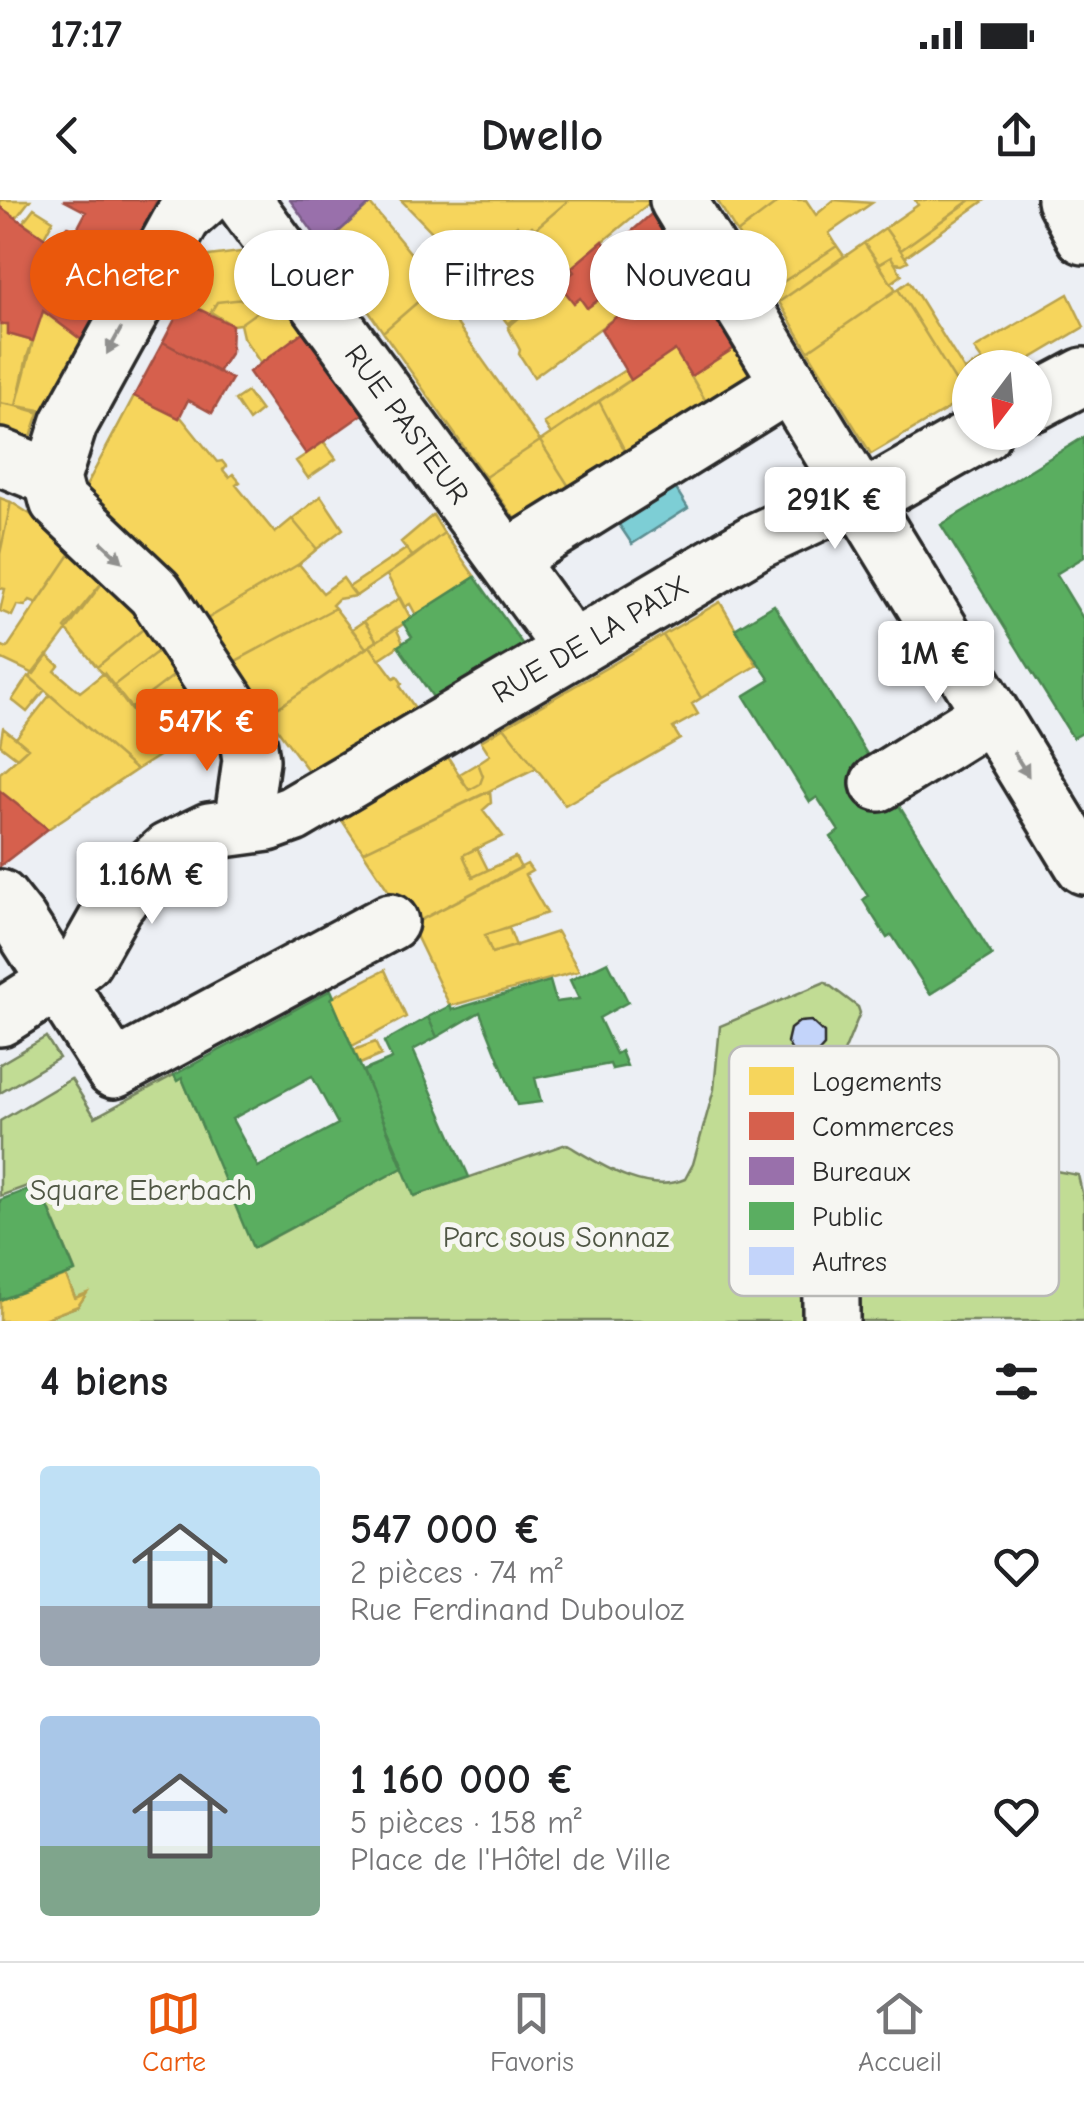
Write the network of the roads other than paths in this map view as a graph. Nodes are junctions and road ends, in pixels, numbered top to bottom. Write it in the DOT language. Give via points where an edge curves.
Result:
graph roads {
  1 [pos="202,200"];
  2 [pos="244,200"];
  3 [pos="678,200"];
  4 [pos="1065,200"];
  5 [pos="1084,236"];
  6 [pos="1084,376"];
  7 [pos="790,383"];
  8 [pos="1052,393"];
  9 [pos="952,449"];
  10 [pos="0,456"];
  11 [pos="52,478"];
  12 [pos="860,502"];
  13 [pos="506,559"];
  14 [pos="572,650"];
  15 [pos="990,714"];
  16 [pos="879,783"];
  17 [pos="242,825"];
  18 [pos="1084,866"];
  19 [pos="0,898"];
  20 [pos="390,922"];
  21 [pos="32,998"];
  22 [pos="831,1296"];
  23 [pos="831,1321"];
  1 -- 11 [label="street, one-way" via="183,217 76,410"];
  2 -- 13 [label="street, RUE PASTEUR"];
  3 -- 7 [label="street"];
  4 -- 5 [label="street"];
  6 -- 8 [label="street"];
  7 -- 12 [label="street"];
  7 -- 13 [label="street"];
  9 -- 12 [label="street, RUE DE LA PAIX"];
  10 -- 11 [label="street"];
  11 -- 17 [label="street, one-way" via="58,500 154,593 239,720 250,760"];
  12 -- 14 [label="street, RUE DE LA PAIX" via="787,525"];
  12 -- 15 [label="street"];
  13 -- 14 [label="street, RUE PASTEUR"];
  14 -- 17 [label="street, RUE DE LA PAIX" via="281,819"];
  15 -- 16 [label="street"];
  15 -- 18 [label="street, one-way"];
  17 -- 21 [label="street, RUE DE LA PAIX" via="209,830 150,864 115,905 84,960"];
  19 -- 21 [label="street" via="20,922"];
  20 -- 21 [label="street" via="114,1070"];
  22 -- 23 [label="street"];
}
